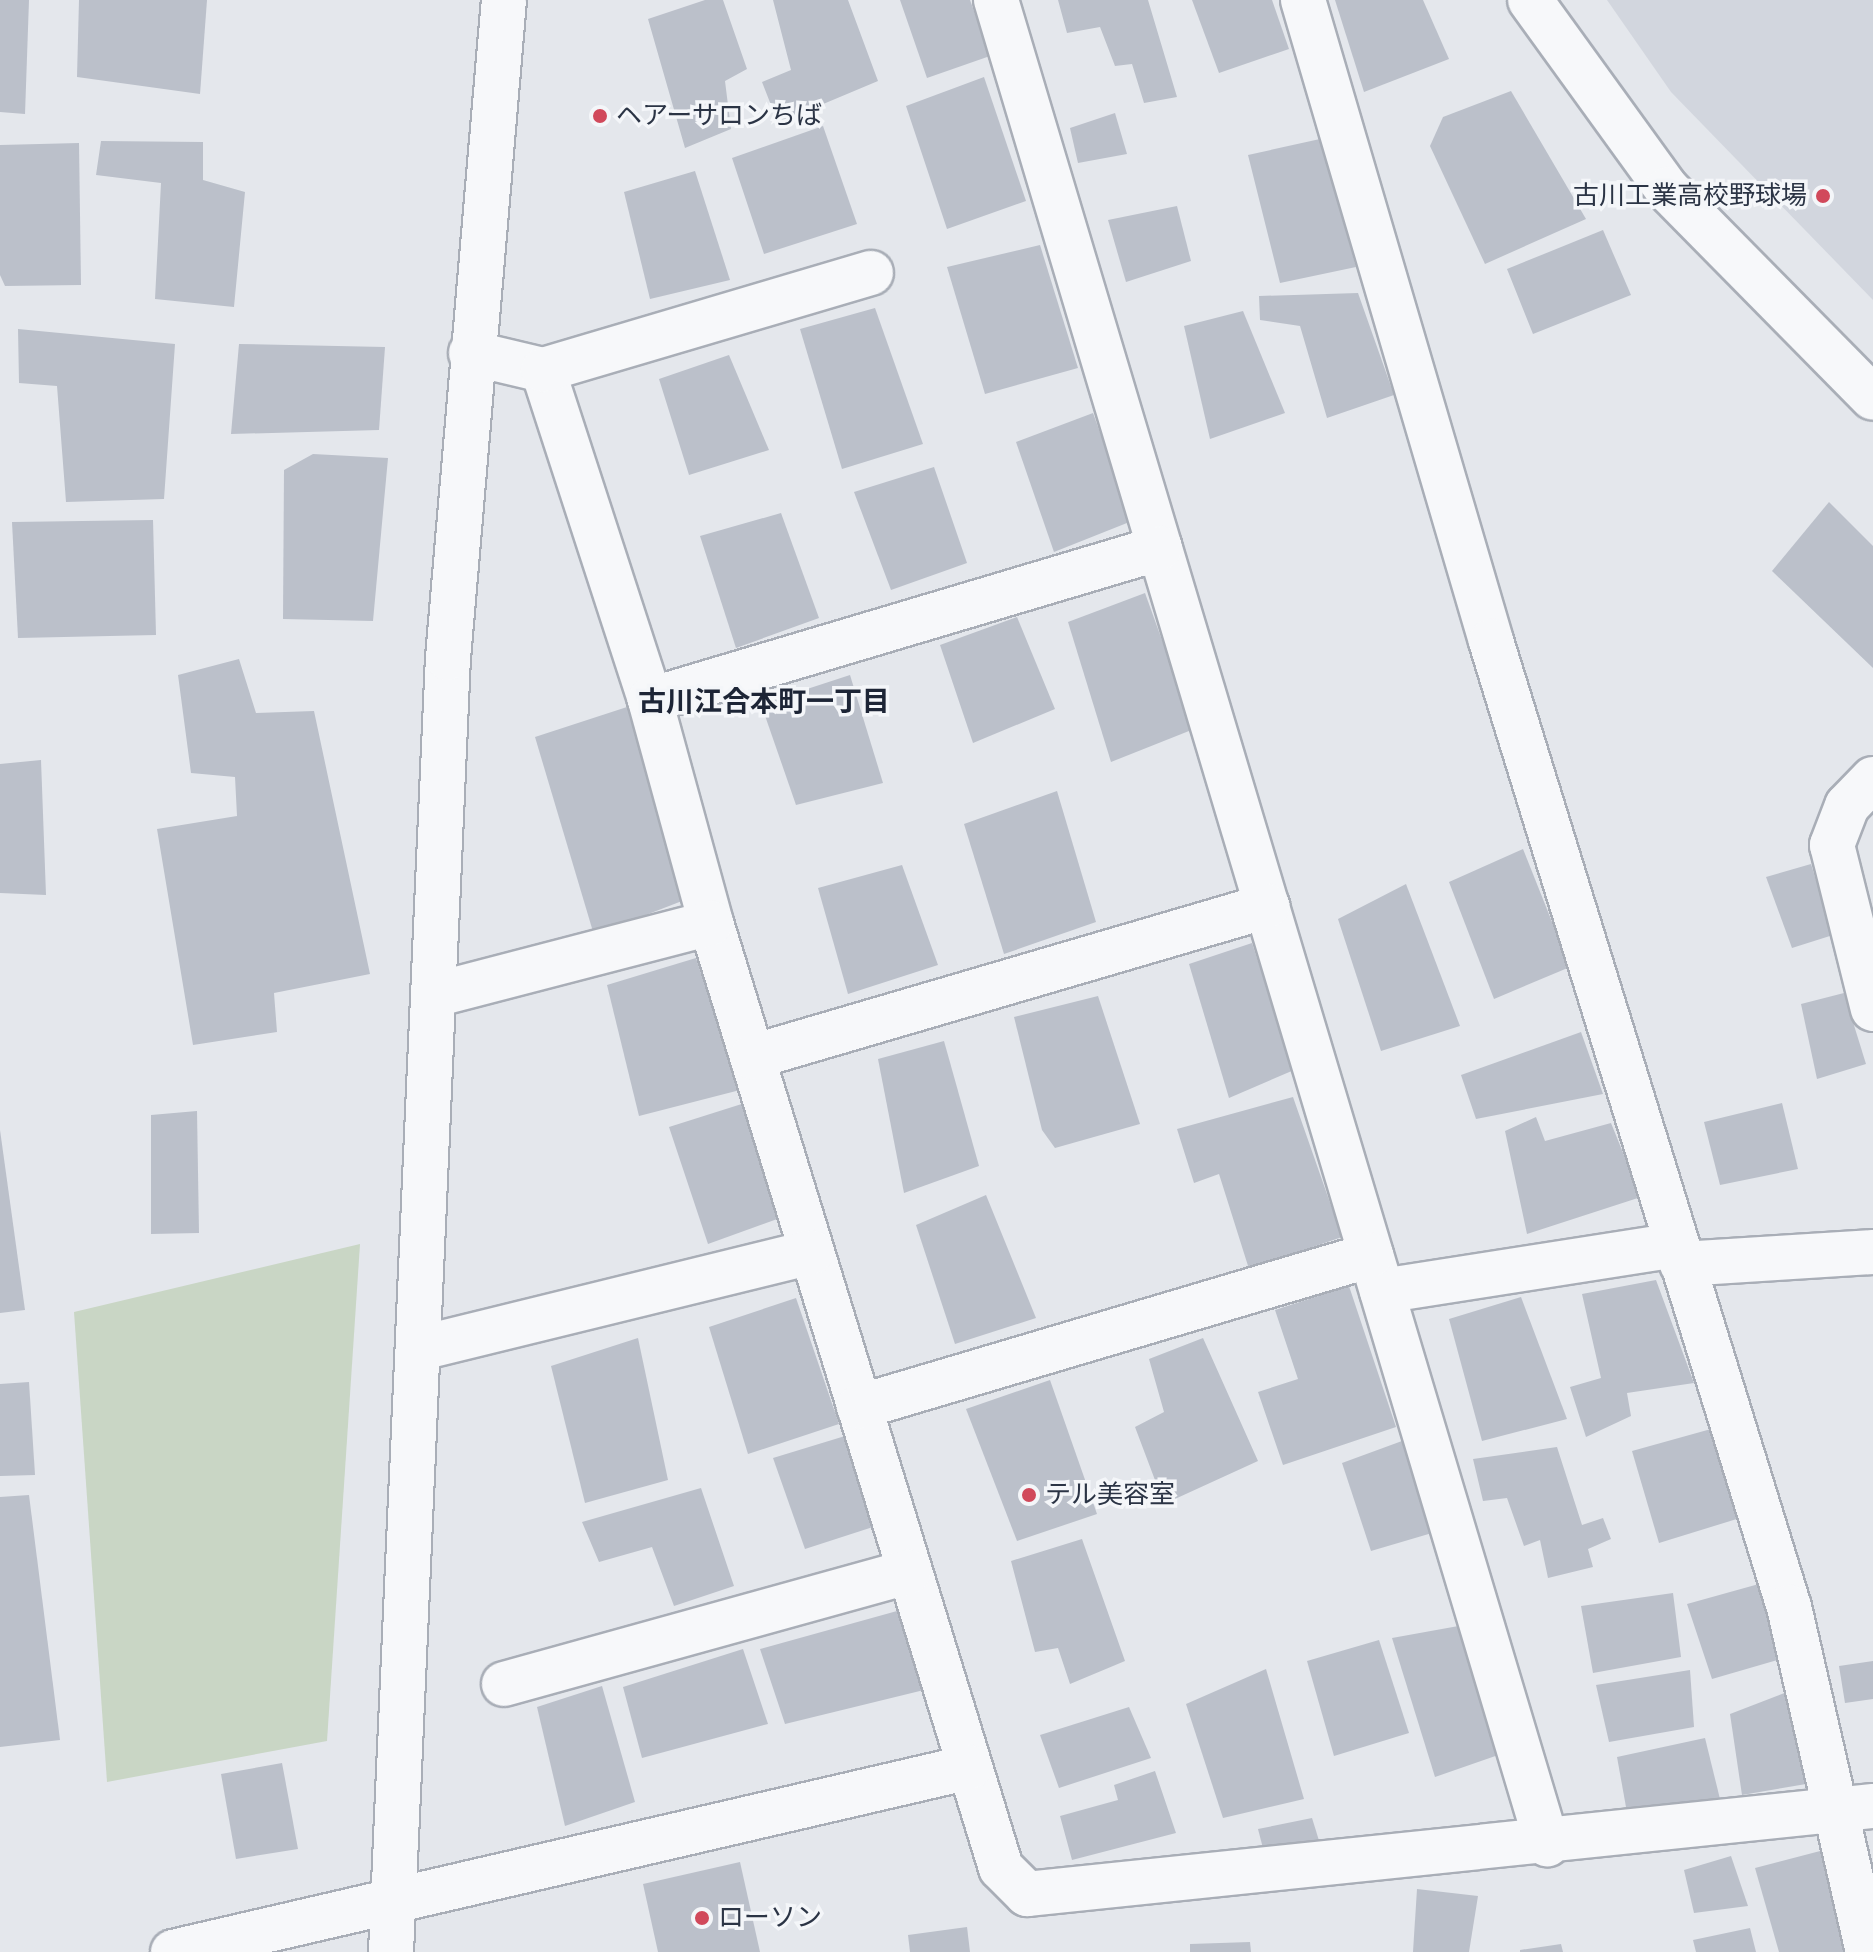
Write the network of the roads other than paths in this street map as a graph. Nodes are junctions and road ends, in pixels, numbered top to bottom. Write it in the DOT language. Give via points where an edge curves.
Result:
graph roads {
  1 [pos="504,0"];
  2 [pos="996,0"];
  3 [pos="1303,0"];
  4 [pos="1530,0"];
  5 [pos="871,273"];
  6 [pos="471,353"];
  7 [pos="543,370"];
  8 [pos="1873,398"];
  9 [pos="1160,548"];
  10 [pos="650,700"];
  11 [pos="1873,779"];
  12 [pos="1267,906"];
  13 [pos="711,923"];
  14 [pos="434,995"];
  15 [pos="1873,1009"];
  16 [pos="752,1057"];
  17 [pos="811,1252"];
  18 [pos="1873,1252"];
  19 [pos="1679,1255"];
  20 [pos="1376,1273"];
  21 [pos="421,1348"];
  22 [pos="859,1407"];
  23 [pos="909,1572"];
  24 [pos="504,1684"];
  25 [pos="970,1767"];
  26 [pos="1854,1808"];
  27 [pos="1547,1844"];
  28 [pos="394,1898"];
  29 [pos="173,1952"];
  30 [pos="391,1952"];
  31 [pos="1868,1952"];
  1 -- 6 [label="street"];
  2 -- 9 [label="street"];
  3 -- 19 [label="street"];
  4 -- 8 [label="street" via="1667,189"];
  5 -- 7 [label="street"];
  6 -- 7 [label="street"];
  6 -- 14 [label="street" via="448,658"];
  7 -- 10 [label="street"];
  9 -- 10 [label="street"];
  9 -- 12 [label="street"];
  10 -- 13 [label="street"];
  11 -- 15 [label="street" via="1847,806 1832,845"];
  12 -- 16 [label="street"];
  12 -- 20 [label="street"];
  13 -- 14 [label="street"];
  13 -- 16 [label="street"];
  14 -- 21 [label="street"];
  16 -- 17 [label="street"];
  17 -- 21 [label="street"];
  17 -- 22 [label="street"];
  18 -- 19 [label="street"];
  19 -- 20 [label="street"];
  19 -- 26 [label="street"];
  20 -- 22 [label="street"];
  20 -- 27 [label="street"];
  21 -- 28 [label="street"];
  22 -- 23 [label="street"];
  23 -- 24 [label="street"];
  23 -- 25 [label="street"];
  25 -- 27 [label="street" via="1001,1868 1027,1894"];
  25 -- 28 [label="street"];
  26 -- 27 [label="street"];
  26 -- 31 [label="street"];
  28 -- 29 [label="street"];
  28 -- 30 [label="street"];
}
